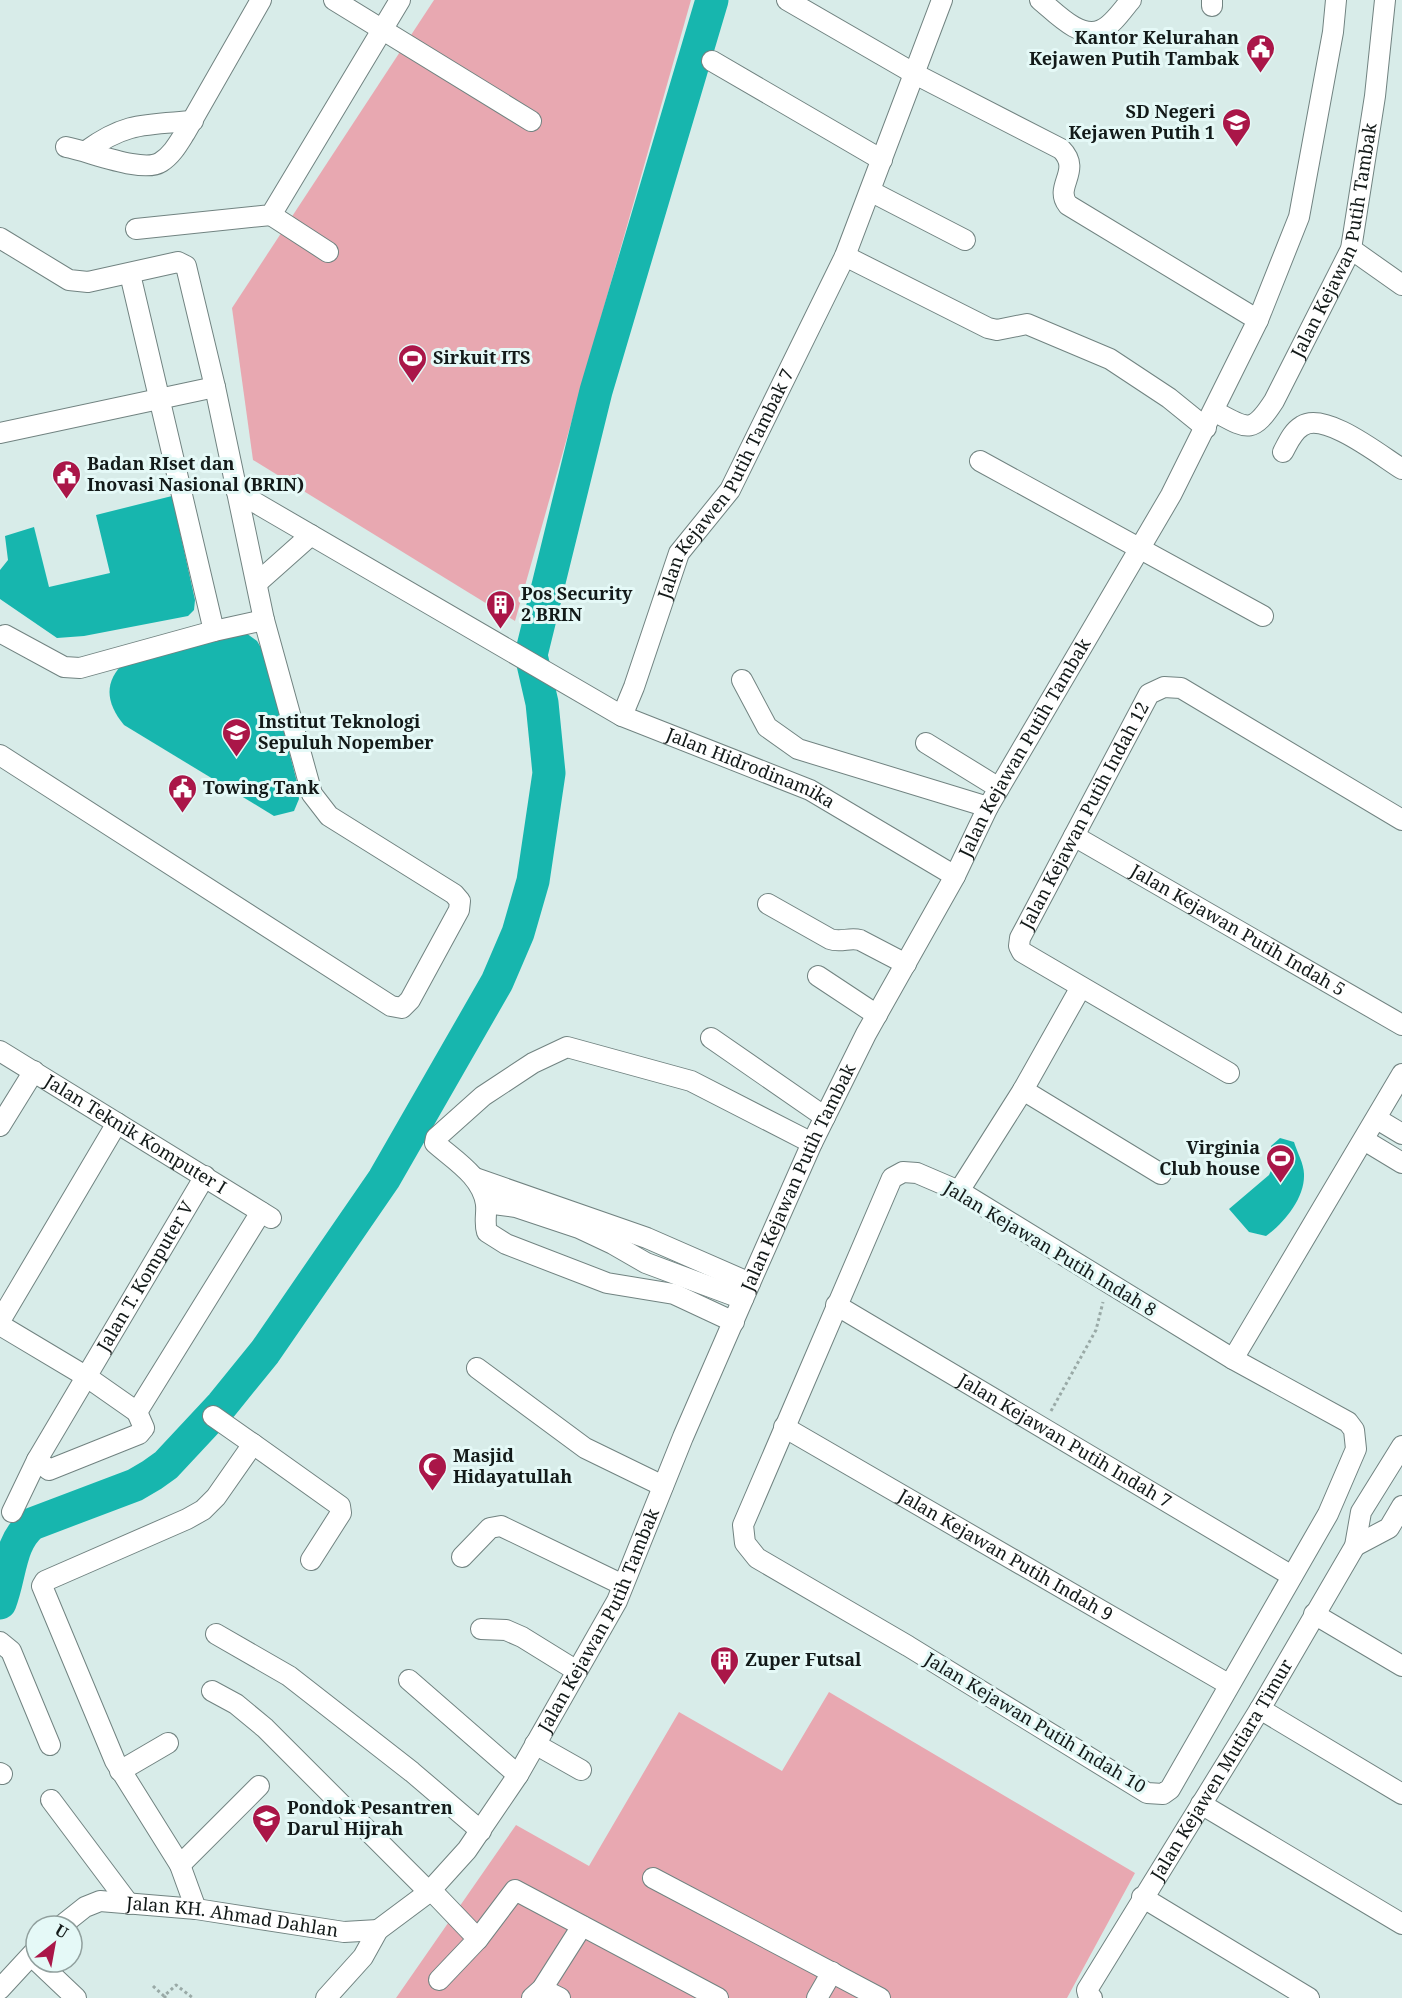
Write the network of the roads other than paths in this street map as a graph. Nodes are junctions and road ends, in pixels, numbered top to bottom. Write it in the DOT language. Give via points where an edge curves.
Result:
graph roads {
  1 [pos="261,0"];
  2 [pos="334,0"];
  3 [pos="400,0"];
  4 [pos="787,0"];
  5 [pos="942,0"];
  6 [pos="1040,0"];
  7 [pos="1131,0"];
  8 [pos="1336,0"];
  9 [pos="1385,0"];
  10 [pos="382,32"];
  11 [pos="712,61"];
  12 [pos="915,74"];
  13 [pos="193,121"];
  14 [pos="531,121"];
  15 [pos="66,147"];
  16 [pos="86,151"];
  17 [pos="882,160"];
  18 [pos="870,191"];
  19 [pos="271,215"];
  20 [pos="136,228"];
  21 [pos="0,238"];
  22 [pos="965,240"];
  23 [pos="1351,249"];
  24 [pos="328,252"];
  25 [pos="845,256"];
  26 [pos="130,274"];
  27 [pos="1402,285"];
  28 [pos="1258,320"];
  29 [pos="215,387"];
  30 [pos="161,399"];
  31 [pos="1210,419"];
  32 [pos="0,433"];
  33 [pos="1283,452"];
  34 [pos="980,461"];
  35 [pos="1402,469"];
  36 [pos="237,492"];
  37 [pos="310,535"];
  38 [pos="1141,548"];
  39 [pos="257,583"];
  40 [pos="1263,616"];
  41 [pos="264,620"];
  42 [pos="214,631"];
  43 [pos="5,634"];
  44 [pos="742,680"];
  45 [pos="622,716"];
  46 [pos="926,743"];
  47 [pos="0,755"];
  48 [pos="999,788"];
  49 [pos="988,807"];
  50 [pos="1402,820"];
  51 [pos="1074,836"];
  52 [pos="955,876"];
  53 [pos="768,904"];
  54 [pos="906,964"];
  55 [pos="818,976"];
  56 [pos="1081,987"];
  57 [pos="877,1015"];
  58 [pos="1402,1025"];
  59 [pos="711,1038"];
  60 [pos="0,1052"];
  61 [pos="34,1071"];
  62 [pos="1229,1073"];
  63 [pos="1402,1074"];
  64 [pos="1023,1090"];
  65 [pos="825,1117"];
  66 [pos="1377,1119"];
  67 [pos="117,1123"];
  68 [pos="0,1126"];
  69 [pos="1402,1134"];
  70 [pos="1364,1140"];
  71 [pos="812,1143"];
  72 [pos="1402,1164"];
  73 [pos="1161,1174"];
  74 [pos="205,1176"];
  75 [pos="475,1178"];
  76 [pos="959,1191"];
  77 [pos="486,1203"];
  78 [pos="646,1263"];
  79 [pos="641,1289"];
  80 [pos="747,1291"];
  81 [pos="836,1305"];
  82 [pos="734,1322"];
  83 [pos="0,1323"];
  84 [pos="1233,1359"];
  85 [pos="477,1368"];
  86 [pos="87,1377"];
  87 [pos="137,1412"];
  88 [pos="213,1416"];
  89 [pos="1348,1422"];
  90 [pos="784,1427"];
  91 [pos="253,1444"];
  92 [pos="1402,1446"];
  93 [pos="37,1460"];
  94 [pos="663,1486"];
  95 [pos="1402,1506"];
  96 [pos="12,1512"];
  97 [pos="1361,1512"];
  98 [pos="1396,1532"];
  99 [pos="1355,1546"];
  100 [pos="462,1557"];
  101 [pos="757,1558"];
  102 [pos="311,1560"];
  103 [pos="1292,1576"];
  104 [pos="623,1585"];
  105 [pos="1314,1614"];
  106 [pos="481,1629"];
  107 [pos="216,1634"];
  108 [pos="0,1642"];
  109 [pos="1402,1666"];
  110 [pos="577,1671"];
  111 [pos="409,1680"];
  112 [pos="1228,1684"];
  113 [pos="212,1691"];
  114 [pos="1260,1709"];
  115 [pos="168,1743"];
  116 [pos="536,1744"];
  117 [pos="50,1745"];
  118 [pos="581,1770"];
  119 [pos="120,1771"];
  120 [pos="518,1774"];
  121 [pos="259,1786"];
  122 [pos="1402,1794"];
  123 [pos="51,1800"];
  124 [pos="1201,1804"];
  125 [pos="481,1831"];
  126 [pos="180,1865"];
  127 [pos="653,1878"];
  128 [pos="430,1891"];
  129 [pos="1142,1897"];
  130 [pos="129,1904"];
  131 [pos="196,1909"];
  132 [pos="76,1914"];
  133 [pos="1402,1924"];
  134 [pos="582,1926"];
  135 [pos="378,1930"];
  136 [pos="478,1939"];
  137 [pos="24,1966"];
  138 [pos="832,1972"];
  139 [pos="52,1974"];
  140 [pos="439,1980"];
  141 [pos="2,1984"];
  142 [pos="1090,1994"];
  143 [pos="545,1995"];
  144 [pos="76,1998"];
  145 [pos="326,1998"];
  146 [pos="718,1998"];
  147 [pos="817,1998"];
  148 [pos="880,1998"];
  149 [pos="1309,1998"];
  1 -- 13 [label="street"];
  2 -- 10 [label="street"];
  3 -- 10 [label="street"];
  4 -- 12 [label="street"];
  5 -- 12 [label="street, Jalan Kejawen Putih Tambak 7"];
  6 -- 7 [label="street" via="1074,27 1092,32 1106,27"];
  8 -- 28 [label="street, Jalan Kejawan Putih Tambak" via="1299,217"];
  9 -- 23 [label="street, Jalan Kejawan Putih Tambak" via="1375,96"];
  10 -- 14 [label="street"];
  10 -- 19 [label="street"];
  11 -- 17 [label="street"];
  12 -- 17 [label="street, Jalan Kejawen Putih Tambak 7"];
  12 -- 28 [label="street" via="1061,149 1071,166 1064,191 1068,205"];
  13 -- 16 [label="street" via="132,126 111,133"];
  13 -- 16 [label="street" via="172,153 159,163 143,166"];
  15 -- 16 [label="street"];
  17 -- 18 [label="street, Jalan Kejawen Putih Tambak 7"];
  18 -- 22 [label="street"];
  18 -- 25 [label="street, Jalan Kejawen Putih Tambak 7"];
  19 -- 20 [label="street"];
  19 -- 24 [label="street"];
  21 -- 26 [label="street" via="69,280 88,282"];
  23 -- 27 [label="street"];
  23 -- 31 [label="street, Jalan Kejawan Putih Tambak" via="1261,421 1248,428"];
  25 -- 31 [label="street" via="988,328 1027,324 1110,359 1169,398"];
  25 -- 45 [label="street, Jalan Kejawen Putih Tambak 7" via="730,490 679,553"];
  26 -- 29 [label="street" via="178,262 186,266"];
  26 -- 30 [label="street"];
  28 -- 31 [label="street, Jalan Kejawan Putih Tambak"];
  29 -- 30 [label="street"];
  29 -- 36 [label="street"];
  30 -- 32 [label="street"];
  30 -- 42 [label="street"];
  31 -- 38 [label="street, Jalan Kejawan Putih Tambak"];
  33 -- 35 [label="street" via="1301,426 1322,423"];
  34 -- 38 [label="street"];
  36 -- 37 [label="street, Jalan Hidrodinamika"];
  36 -- 39 [label="street"];
  37 -- 39 [label="street"];
  37 -- 45 [label="street, Jalan Hidrodinamika"];
  38 -- 40 [label="street"];
  38 -- 48 [label="street, Jalan Kejawan Putih Tambak"];
  39 -- 41 [label="street"];
  41 -- 42 [label="street"];
  41 -- 47 [label="street" via="312,794 320,807 460,901 443,940 402,1008 391,1006"];
  42 -- 43 [label="street" via="80,668 64,667"];
  44 -- 49 [label="street" via="767,726 798,749"];
  45 -- 52 [label="street, Jalan Hidrodinamika" via="810,790"];
  46 -- 48 [label="street"];
  48 -- 49 [label="street, Jalan Kejawan Putih Tambak"];
  49 -- 52 [label="street, Jalan Kejawan Putih Tambak"];
  50 -- 51 [label="street, Jalan Kejawan Putih Indah 12" via="1180,688 1164,687 1149,694"];
  51 -- 56 [label="street, Jalan Kejawan Putih Indah 12" via="1019,946 1022,952"];
  51 -- 58 [label="street, Jalan Kejawan Putih Indah 5"];
  52 -- 54 [label="street, Jalan Kejawan Putih Tambak"];
  53 -- 54 [label="street" via="830,939 860,940"];
  54 -- 57 [label="street, Jalan Kejawan Putih Tambak"];
  55 -- 57 [label="street"];
  56 -- 62 [label="street"];
  56 -- 64 [label="street"];
  57 -- 65 [label="street, Jalan Kejawan Putih Tambak"];
  59 -- 65 [label="street"];
  60 -- 61 [label="street, Jalan Teknik Komputer I"];
  61 -- 67 [label="street, Jalan Teknik Komputer I"];
  61 -- 68 [label="street"];
  63 -- 66 [label="street"];
  64 -- 73 [label="street"];
  64 -- 76 [label="street"];
  65 -- 71 [label="street, Jalan Kejawan Putih Tambak"];
  66 -- 69 [label="street"];
  66 -- 70 [label="street"];
  67 -- 74 [label="street, Jalan Teknik Komputer I"];
  67 -- 83 [label="street"];
  70 -- 72 [label="street"];
  70 -- 84 [label="street"];
  71 -- 75 [label="street" via="691,1082 567,1047 483,1095 436,1138 435,1143"];
  71 -- 80 [label="street, Jalan Kejawan Putih Tambak"];
  74 -- 86 [label="street, Jalan T. Komputer V"];
  74 -- 87 [label="street, Jalan Teknik Komputer I" via="266,1215"];
  75 -- 77 [label="street"];
  75 -- 80 [label="street" via="647,1238"];
  76 -- 81 [label="street, Jalan Kejawan Putih Indah 8" via="918,1173 903,1172 892,1178"];
  76 -- 84 [label="street, Jalan Kejawan Putih Indah 8"];
  77 -- 78 [label="street" via="579,1228"];
  77 -- 79 [label="street" via="487,1232 506,1244 607,1283"];
  78 -- 79 [label="street"];
  78 -- 80 [label="street"];
  79 -- 82 [label="street" via="674,1294"];
  80 -- 82 [label="street, Jalan Kejawan Putih Tambak"];
  81 -- 90 [label="street, Jalan Kejawan Putih Indah 8"];
  81 -- 103 [label="street, Jalan Kejawan Putih Indah 7"];
  82 -- 94 [label="street, Jalan Kejawan Putih Tambak"];
  83 -- 86 [label="street"];
  84 -- 89 [label="street, Jalan Kejawan Putih Indah 8"];
  85 -- 94 [label="street" via="585,1448"];
  86 -- 87 [label="street"];
  86 -- 93 [label="street, Jalan T. Komputer V"];
  87 -- 93 [label="street" via="144,1428 139,1434 49,1470"];
  88 -- 91 [label="street"];
  89 -- 103 [label="street, Jalan Kejawan Putih Indah 10" via="1356,1437 1353,1458 1328,1514"];
  90 -- 101 [label="street, Jalan Kejawan Putih Indah 8" via="743,1525 745,1543"];
  90 -- 112 [label="street, Jalan Kejawan Putih Indah 9"];
  91 -- 102 [label="street" via="340,1506 341,1513"];
  91 -- 119 [label="street" via="216,1497 187,1520 45,1581 42,1586"];
  92 -- 97 [label="street, Jalan Kejawen Mutiara Timur"];
  93 -- 96 [label="street, Jalan T. Komputer V"];
  94 -- 104 [label="street, Jalan Kejawan Putih Tambak"];
  95 -- 98 [label="street"];
  97 -- 98 [label="street"];
  97 -- 99 [label="street, Jalan Kejawen Mutiara Timur"];
  98 -- 99 [label="street"];
  99 -- 105 [label="street, Jalan Kejawen Mutiara Timur"];
  100 -- 104 [label="street" via="490,1528 501,1526"];
  101 -- 112 [label="street, Jalan Kejawan Putih Indah 10" via="1147,1793 1163,1794 1170,1790"];
  103 -- 112 [label="street, Jalan Kejawan Putih Indah 10"];
  104 -- 110 [label="street, Jalan Kejawan Putih Tambak"];
  105 -- 109 [label="street"];
  105 -- 114 [label="street, Jalan Kejawen Mutiara Timur"];
  106 -- 110 [label="street" via="506,1630"];
  107 -- 125 [label="street" via="289,1676"];
  108 -- 117 [label="street" via="12,1651"];
  110 -- 116 [label="street, Jalan Kejawan Putih Tambak"];
  111 -- 120 [label="street"];
  113 -- 128 [label="street" via="236,1704 265,1728"];
  114 -- 122 [label="street"];
  114 -- 124 [label="street, Jalan Kejawen Mutiara Timur"];
  115 -- 119 [label="street"];
  116 -- 118 [label="street"];
  116 -- 120 [label="street, Jalan Kejawan Putih Tambak"];
  119 -- 126 [label="street"];
  120 -- 125 [label="street, Jalan Kejawan Putih Tambak"];
  121 -- 126 [label="street"];
  123 -- 130 [label="street"];
  124 -- 129 [label="street, Jalan Kejawen Mutiara Timur"];
  124 -- 133 [label="street"];
  125 -- 128 [label="street, Jalan Kejawan Putih Tambak"];
  126 -- 131 [label="street"];
  127 -- 138 [label="street"];
  128 -- 135 [label="street, Jalan Kejawan Putih Tambak"];
  128 -- 136 [label="street"];
  129 -- 142 [label="street, Jalan Kejawen Mutiara Timur"];
  129 -- 149 [label="street"];
  130 -- 131 [label="street, Jalan KH. Ahmad Dahlan"];
  130 -- 132 [label="street, Jalan KH. Ahmad Dahlan" via="100,1902"];
  131 -- 135 [label="street, Jalan KH. Ahmad Dahlan" via="344,1932"];
  134 -- 136 [label="street" via="515,1890"];
  134 -- 143 [label="street"];
  134 -- 146 [label="street"];
  135 -- 145 [label="street" via="363,1957"];
  136 -- 140 [label="street"];
  137 -- 141 [label="street"];
  138 -- 147 [label="street"];
  138 -- 148 [label="street"];
  139 -- 144 [label="street"];
}
